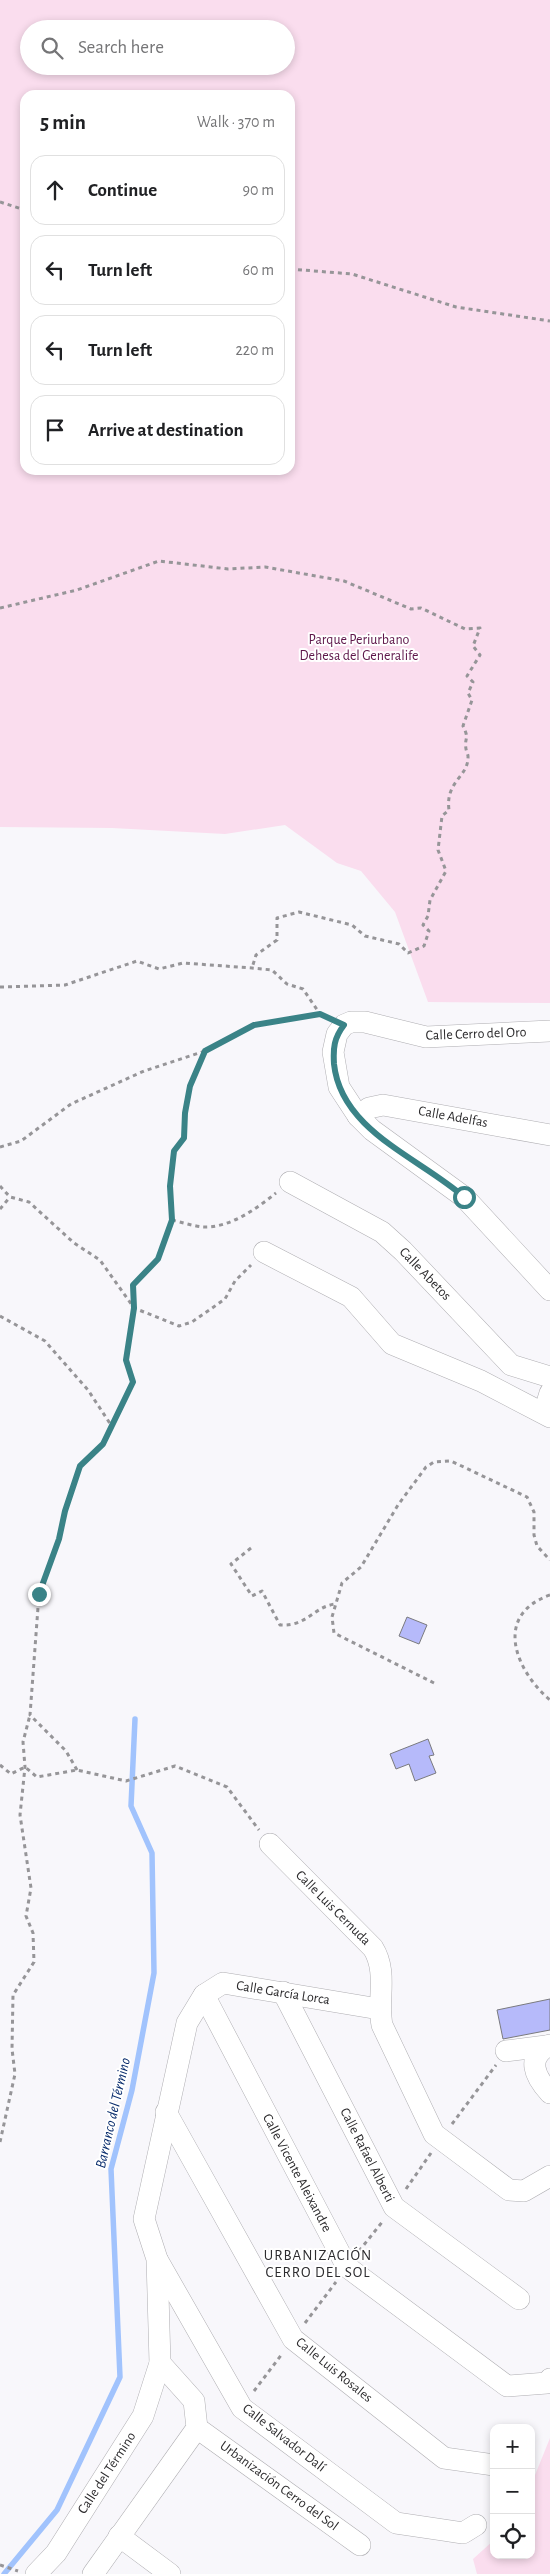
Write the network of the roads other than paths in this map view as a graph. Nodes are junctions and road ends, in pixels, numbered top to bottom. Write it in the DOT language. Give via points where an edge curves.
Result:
graph roads {
  1 [pos="550,1031"];
  2 [pos="358,1116"];
  3 [pos="550,1135"];
  4 [pos="290,1182"];
  5 [pos="264,1252"];
  6 [pos="550,1290"];
  7 [pos="550,1377"];
  8 [pos="550,1393"];
  9 [pos="547,1415"];
  10 [pos="270,1844"];
  11 [pos="283,1992"];
  12 [pos="204,1995"];
  13 [pos="379,2009"];
  14 [pos="548,2046"];
  15 [pos="506,2051"];
  16 [pos="550,2093"];
  17 [pos="166,2112"];
  18 [pos="550,2176"];
  19 [pos="157,2259"];
  20 [pos="519,2299"];
  21 [pos="160,2363"];
  22 [pos="550,2379"];
  23 [pos="197,2428"];
  24 [pos="490,2464"];
  25 [pos="476,2526"];
  26 [pos="119,2536"];
  27 [pos="360,2544"];
  28 [pos="36,2574"];
  29 [pos="93,2574"];
  30 [pos="170,2574"];
  1 -- 2 [label="street, Calle Cerro del Oro" via="426,1037 365,1022 344,1025 335,1042 336,1077 345,1100"];
  2 -- 3 [label="street, Calle Adelfas" via="369,1108 384,1105"];
  2 -- 6 [label="street" via="372,1130 464,1197"];
  4 -- 7 [label="street, Calle Abetos" via="382,1232 511,1365"];
  5 -- 9 [label="street" via="351,1297 392,1344 481,1381"];
  8 -- 9 [label="street"];
  10 -- 13 [label="street, Calle Luis Cernuda" via="374,1948 382,1970"];
  11 -- 12 [label="street, Calle García Lorca" via="223,1983"];
  11 -- 13 [label="street, Calle García Lorca"];
  11 -- 20 [label="street, Calle Rafael Alberti" via="394,2207"];
  12 -- 17 [label="street" via="187,2023"];
  12 -- 22 [label="street, Calle Vicente Aleixandre" via="347,2267 507,2386 547,2383"];
  13 -- 18 [label="street" via="382,2025 405,2077 428,2126 440,2140 510,2190 524,2191"];
  14 -- 15 [label="street"];
  14 -- 16 [label="street" via="537,2057 534,2067 538,2080"];
  17 -- 19 [label="street" via="144,2219"];
  17 -- 24 [label="street, Calle Luis Rosales" via="293,2339 444,2458"];
  19 -- 21 [label="street"];
  19 -- 25 [label="street, Calle Salvador Dalí" via="242,2408 396,2523 463,2533"];
  21 -- 23 [label="street" via="194,2401"];
  21 -- 28 [label="street, Calle del Término" via="143,2416 56,2554"];
  23 -- 26 [label="street"];
  23 -- 27 [label="street, Urbanización Cerro del Sol"];
  26 -- 29 [label="street"];
  26 -- 30 [label="street"];
}
